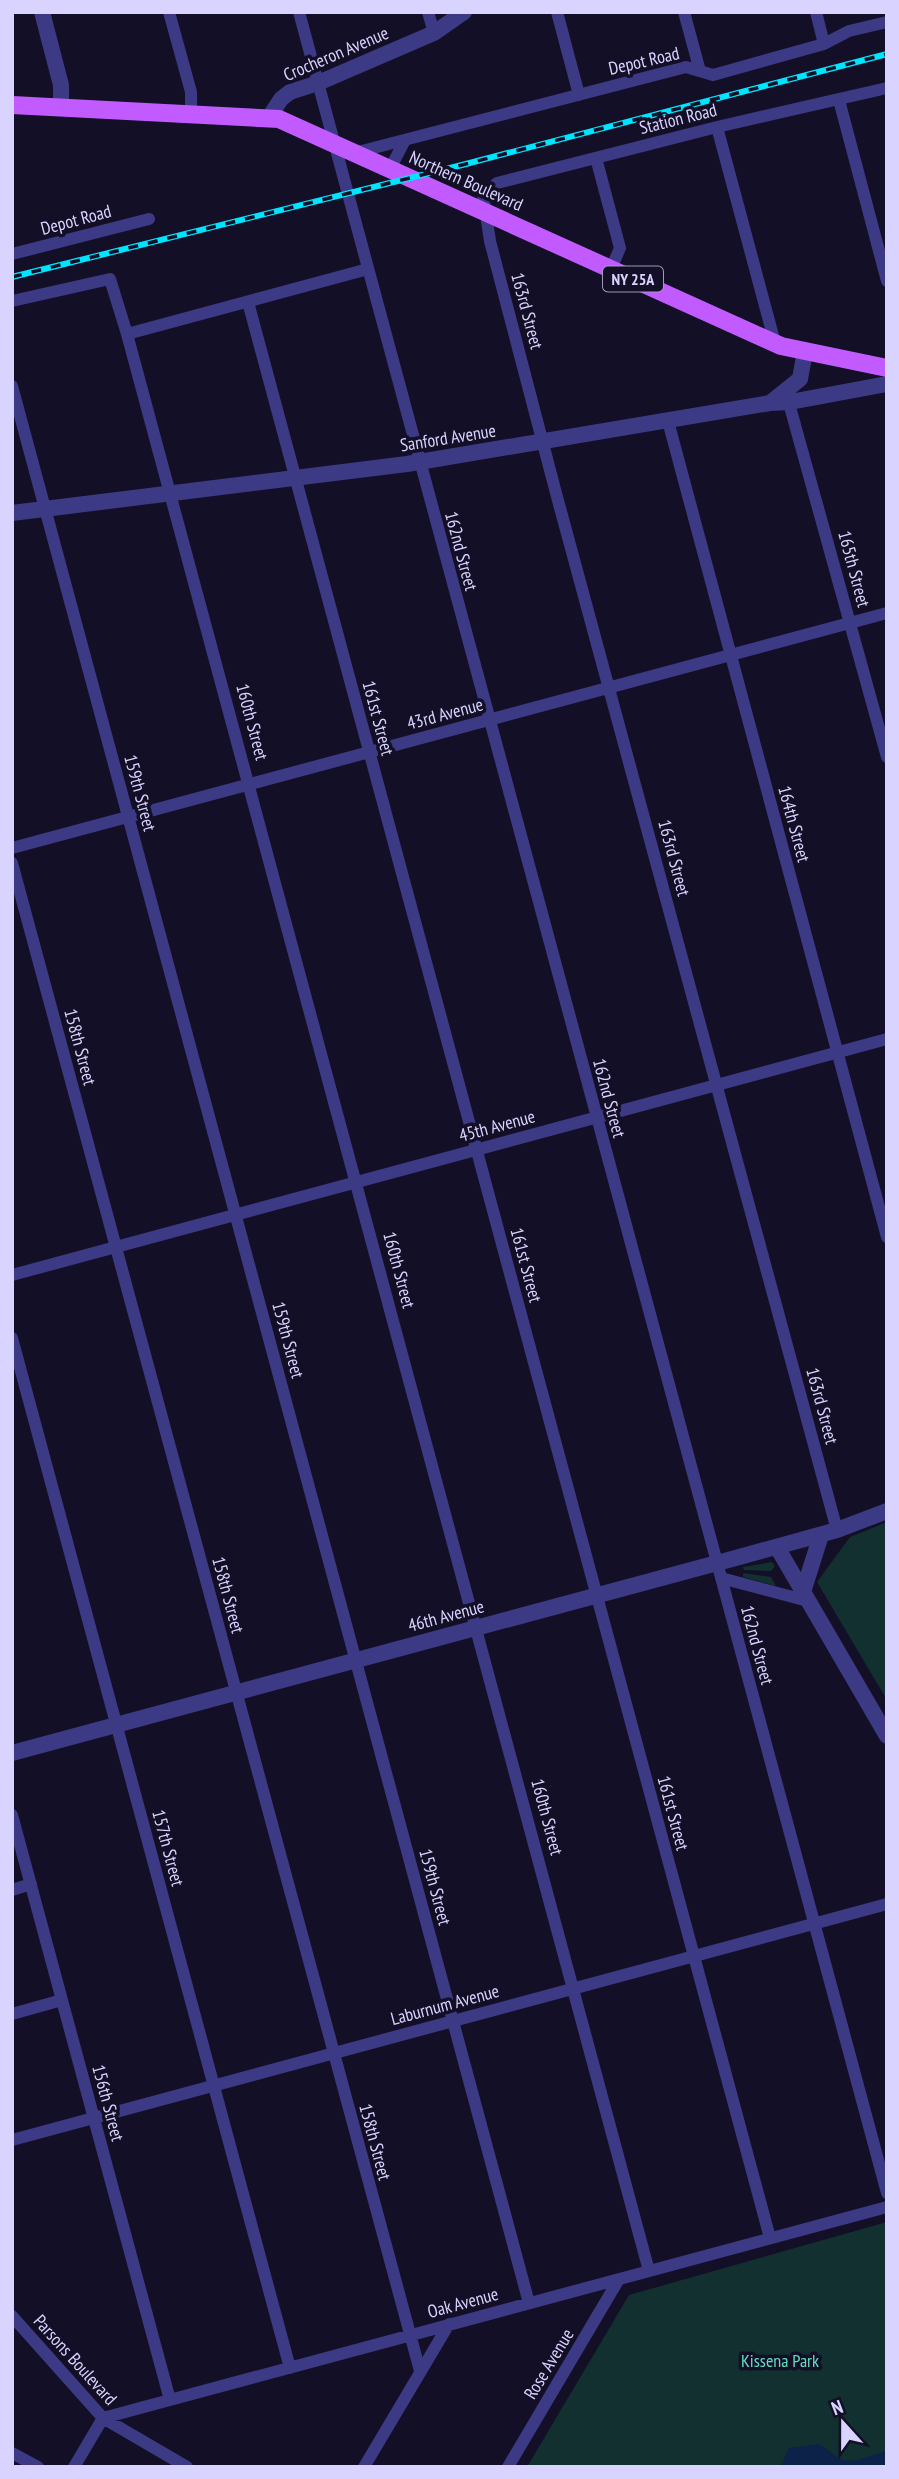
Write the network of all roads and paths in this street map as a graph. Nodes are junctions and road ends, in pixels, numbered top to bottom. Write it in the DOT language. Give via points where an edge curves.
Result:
graph roads {
  1 [pos="42,12"];
  2 [pos="169,12"];
  3 [pos="299,12"];
  4 [pos="428,12"];
  5 [pos="464,12"];
  6 [pos="557,12"];
  7 [pos="684,12"];
  8 [pos="816,12"];
  9 [pos="887,22"];
  10 [pos="434,33"];
  11 [pos="824,44"];
  12 [pos="700,71"];
  13 [pos="318,83"];
  14 [pos="887,88"];
  15 [pos="579,95"];
  16 [pos="839,100"];
  17 [pos="12,105"];
  18 [pos="61,108"];
  19 [pos="191,115"];
  20 [pos="268,119"];
  21 [pos="717,127"];
  22 [pos="405,140"];
  23 [pos="335,145"];
  24 [pos="354,153"];
  25 [pos="596,158"];
  26 [pos="390,169"];
  27 [pos="483,194"];
  28 [pos="486,213"];
  29 [pos="149,219"];
  30 [pos="12,254"];
  31 [pos="368,269"];
  32 [pos="611,269"];
  33 [pos="887,281"];
  34 [pos="12,301"];
  35 [pos="248,302"];
  36 [pos="127,334"];
  37 [pos="778,345"];
  38 [pos="806,351"];
  39 [pos="887,368"];
  40 [pos="887,384"];
  41 [pos="12,386"];
  42 [pos="787,397"];
  43 [pos="668,421"];
  44 [pos="544,442"];
  45 [pos="419,462"];
  46 [pos="296,478"];
  47 [pos="169,494"];
  48 [pos="45,509"];
  49 [pos="12,513"];
  50 [pos="887,613"];
  51 [pos="851,622"];
  52 [pos="730,655"];
  53 [pos="610,687"];
  54 [pos="489,720"];
  55 [pos="369,752"];
  56 [pos="887,757"];
  57 [pos="249,785"];
  58 [pos="128,817"];
  59 [pos="12,848"];
  60 [pos="12,863"];
  61 [pos="887,1039"];
  62 [pos="837,1053"];
  63 [pos="717,1086"];
  64 [pos="596,1118"];
  65 [pos="477,1150"];
  66 [pos="356,1183"];
  67 [pos="236,1215"];
  68 [pos="887,1237"];
  69 [pos="116,1247"];
  70 [pos="12,1275"];
  71 [pos="12,1338"];
  72 [pos="887,1511"];
  73 [pos="837,1530"];
  74 [pos="821,1535"];
  75 [pos="777,1547"];
  76 [pos="719,1571"];
  77 [pos="597,1596"];
  78 [pos="806,1596"];
  79 [pos="475,1628"];
  80 [pos="356,1661"];
  81 [pos="236,1693"];
  82 [pos="117,1725"];
  83 [pos="887,1736"];
  84 [pos="12,1753"];
  85 [pos="12,1815"];
  86 [pos="31,1884"];
  87 [pos="12,1890"];
  88 [pos="887,1904"];
  89 [pos="814,1924"];
  90 [pos="694,1956"];
  91 [pos="573,1989"];
  92 [pos="62,2000"];
  93 [pos="12,2014"];
  94 [pos="453,2021"];
  95 [pos="333,2053"];
  96 [pos="214,2086"];
  97 [pos="94,2118"];
  98 [pos="12,2140"];
  99 [pos="887,2193"];
  100 [pos="887,2207"];
  101 [pos="770,2238"];
  102 [pos="649,2271"];
  103 [pos="619,2279"];
  104 [pos="529,2303"];
  105 [pos="12,2316"];
  106 [pos="449,2324"];
  107 [pos="409,2335"];
  108 [pos="290,2368"];
  109 [pos="420,2371"];
  110 [pos="170,2400"];
  111 [pos="103,2418"];
  112 [pos="12,2453"];
  113 [pos="38,2467"];
  114 [pos="74,2467"];
  115 [pos="187,2467"];
  116 [pos="364,2467"];
  117 [pos="508,2467"];
  1 -- 18 [label="street" via="61,85"];
  2 -- 19 [label="street" via="191,92"];
  3 -- 13 [label="street, 162nd Street"];
  4 -- 10 [label="street"];
  5 -- 10 [label="street, Crocheron Avenue"];
  6 -- 15 [label="street"];
  7 -- 12 [label="street"];
  8 -- 11 [label="street"];
  9 -- 11 [label="street, Depot Road" via="849,31"];
  10 -- 13 [label="street, Crocheron Avenue"];
  11 -- 12 [label="street, Depot Road" via="713,75"];
  12 -- 15 [label="street, Depot Road" via="686,67"];
  13 -- 20 [label="street, Crocheron Avenue" via="290,92"];
  13 -- 23 [label="street, 162nd Street"];
  14 -- 16 [label="street, Station Road"];
  15 -- 22 [label="street, Depot Road"];
  16 -- 21 [label="street, Station Road"];
  16 -- 33 [label="street"];
  17 -- 18 [label="main road, Northern Boulevard / NY 25A"];
  18 -- 19 [label="main road, Northern Boulevard / NY 25A"];
  19 -- 20 [label="main road, Northern Boulevard / NY 25A"];
  20 -- 23 [label="main road, Northern Boulevard / NY 25A"];
  21 -- 25 [label="street, Station Road"];
  21 -- 37 [label="street"];
  22 -- 24 [label="street, Depot Road"];
  22 -- 26 [label="street"];
  23 -- 24 [label="main road, Northern Boulevard / NY 25A"];
  23 -- 31 [label="street, 162nd Street"];
  24 -- 26 [label="main road, Northern Boulevard / NY 25A"];
  25 -- 27 [label="street, Station Road" via="497,183"];
  25 -- 32 [label="street" via="620,248"];
  26 -- 28 [label="main road, Northern Boulevard / NY 25A"];
  27 -- 28 [label="street, 163rd Street"];
  28 -- 32 [label="main road, Northern Boulevard / NY 25A"];
  28 -- 44 [label="street, 163rd Street"];
  29 -- 30 [label="street, Depot Road"];
  31 -- 35 [label="street"];
  31 -- 45 [label="street, 162nd Street"];
  32 -- 37 [label="main road, Northern Boulevard / NY 25A"];
  34 -- 36 [label="street, 160th Street" via="110,279"];
  35 -- 36 [label="street"];
  35 -- 46 [label="street, 161st Street"];
  36 -- 47 [label="street, 160th Street"];
  37 -- 38 [label="main road, Northern Boulevard"];
  38 -- 39 [label="main road, Northern Boulevard"];
  38 -- 42 [label="street" via="800,379"];
  40 -- 42 [label="street, Sanford Avenue"];
  41 -- 48 [label="street, 159th Street"];
  42 -- 43 [label="street, Sanford Avenue"];
  42 -- 51 [label="street, 165th Street"];
  43 -- 44 [label="street, Sanford Avenue"];
  43 -- 52 [label="street, 164th Street"];
  44 -- 45 [label="street, Sanford Avenue"];
  44 -- 53 [label="street, 163rd Street"];
  45 -- 46 [label="street, Sanford Avenue"];
  45 -- 54 [label="street, 162nd Street"];
  46 -- 47 [label="street, Sanford Avenue"];
  46 -- 55 [label="street, 161st Street"];
  47 -- 48 [label="street, Sanford Avenue"];
  47 -- 57 [label="street, 160th Street"];
  48 -- 49 [label="street, Sanford Avenue"];
  48 -- 58 [label="street, 159th Street"];
  50 -- 51 [label="street, 43rd Avenue"];
  51 -- 52 [label="street, 43rd Avenue"];
  51 -- 56 [label="street, 165th Street"];
  52 -- 53 [label="street, 43rd Avenue"];
  52 -- 62 [label="street, 164th Street"];
  53 -- 54 [label="street, 43rd Avenue"];
  53 -- 63 [label="street, 163rd Street"];
  54 -- 55 [label="street, 43rd Avenue"];
  54 -- 64 [label="street, 162nd Street"];
  55 -- 57 [label="street, 43rd Avenue"];
  55 -- 65 [label="street, 161st Street"];
  57 -- 58 [label="street, 43rd Avenue"];
  57 -- 66 [label="street, 160th Street"];
  58 -- 59 [label="street, 43rd Avenue"];
  58 -- 67 [label="street, 159th Street"];
  60 -- 69 [label="street, 158th Street"];
  61 -- 62 [label="street, 45th Avenue"];
  62 -- 63 [label="street, 45th Avenue"];
  62 -- 68 [label="street, 164th Street"];
  63 -- 64 [label="street, 45th Avenue"];
  63 -- 73 [label="street, 163rd Street"];
  64 -- 65 [label="street, 45th Avenue"];
  64 -- 76 [label="street, 162nd Street"];
  65 -- 66 [label="street, 45th Avenue"];
  65 -- 77 [label="street, 161st Street"];
  66 -- 67 [label="street, 45th Avenue"];
  66 -- 79 [label="street, 160th Street"];
  67 -- 69 [label="street, 45th Avenue"];
  67 -- 80 [label="street, 159th Street"];
  69 -- 70 [label="street, 45th Avenue"];
  69 -- 81 [label="street, 158th Street"];
  71 -- 82 [label="street, 157th Street"];
  72 -- 73 [label="street, 46th Avenue"];
  73 -- 74 [label="street, 46th Avenue"];
  74 -- 75 [label="street, 46th Avenue"];
  74 -- 78 [label="street"];
  75 -- 76 [label="street, 46th Avenue"];
  75 -- 78 [label="street"];
  76 -- 77 [label="street, 46th Avenue"];
  76 -- 78 [label="street"];
  76 -- 89 [label="street, 162nd Street"];
  77 -- 79 [label="street, 46th Avenue"];
  77 -- 90 [label="street, 161st Street"];
  78 -- 83 [label="street"];
  79 -- 80 [label="street, 46th Avenue"];
  79 -- 91 [label="street, 160th Street"];
  80 -- 81 [label="street, 46th Avenue"];
  80 -- 94 [label="street, 159th Street"];
  81 -- 82 [label="street, 46th Avenue"];
  81 -- 95 [label="street, 158th Street"];
  82 -- 84 [label="street, 46th Avenue"];
  82 -- 96 [label="street, 157th Street"];
  85 -- 86 [label="street, 156th Street"];
  86 -- 87 [label="street"];
  86 -- 92 [label="street, 156th Street"];
  88 -- 89 [label="street, Laburnum Avenue"];
  89 -- 90 [label="street, Laburnum Avenue"];
  89 -- 99 [label="street, 162nd Street"];
  90 -- 91 [label="street, Laburnum Avenue"];
  90 -- 101 [label="street, 161st Street"];
  91 -- 94 [label="street, Laburnum Avenue"];
  91 -- 102 [label="street, 160th Street"];
  92 -- 93 [label="street"];
  92 -- 97 [label="street, 156th Street"];
  94 -- 95 [label="street, Laburnum Avenue"];
  94 -- 104 [label="street, 159th Street"];
  95 -- 96 [label="street, Laburnum Avenue"];
  95 -- 107 [label="street, 158th Street"];
  96 -- 97 [label="street, Laburnum Avenue"];
  96 -- 108 [label="street, 157th Street"];
  97 -- 98 [label="street, Laburnum Avenue"];
  97 -- 110 [label="street, 156th Street"];
  100 -- 101 [label="street, Oak Avenue"];
  101 -- 102 [label="street, Oak Avenue"];
  102 -- 103 [label="street, Oak Avenue"];
  103 -- 104 [label="street, Oak Avenue"];
  103 -- 117 [label="street, Rose Avenue"];
  104 -- 106 [label="street, Oak Avenue"];
  105 -- 111 [label="street, Parsons Boulevard"];
  106 -- 107 [label="street, Oak Avenue"];
  106 -- 109 [label="street"];
  107 -- 108 [label="street, Oak Avenue"];
  107 -- 109 [label="street, 158th Street"];
  108 -- 110 [label="street, Oak Avenue"];
  109 -- 116 [label="street"];
  110 -- 111 [label="street, Oak Avenue"];
  111 -- 114 [label="street"];
  111 -- 115 [label="street, Parsons Boulevard"];
  112 -- 113 [label="street"];
}
